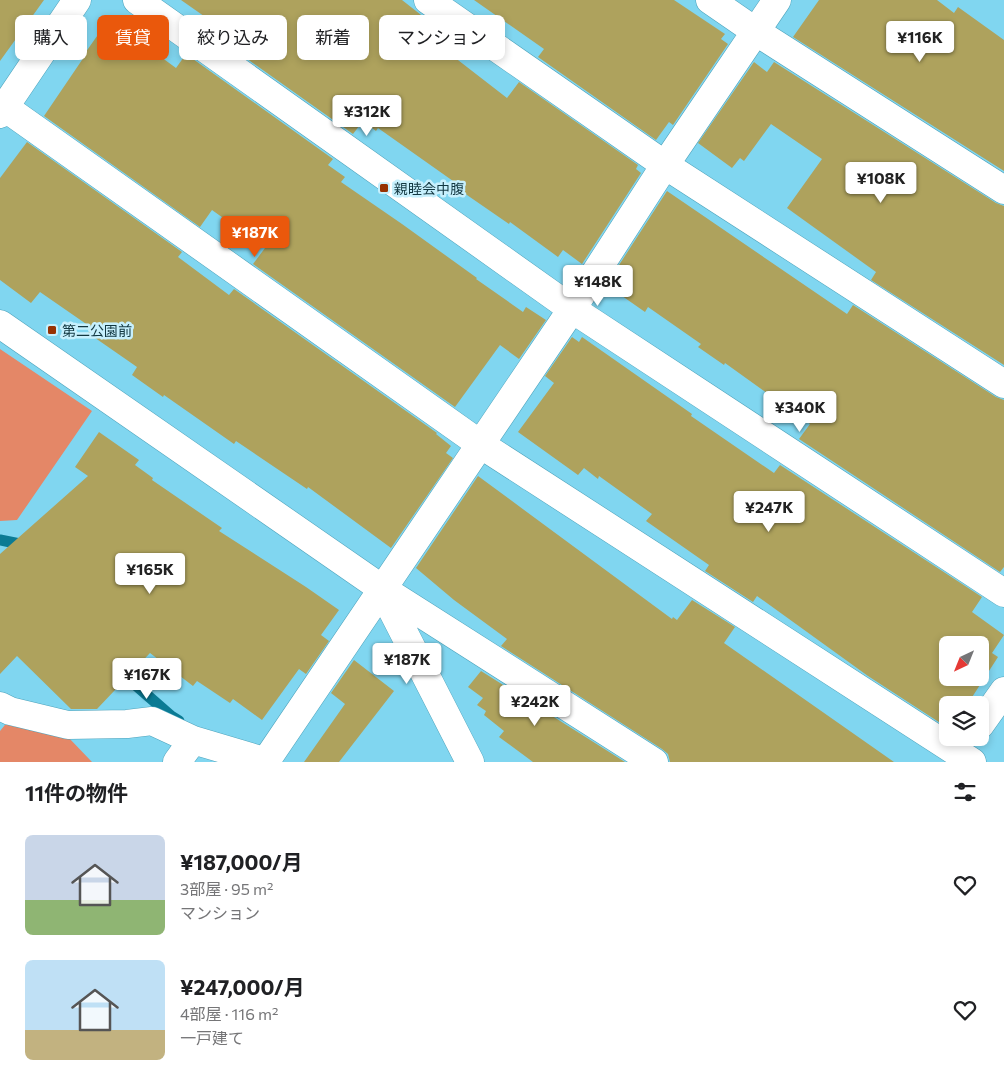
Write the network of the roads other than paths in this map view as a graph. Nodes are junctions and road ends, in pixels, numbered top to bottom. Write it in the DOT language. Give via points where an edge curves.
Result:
graph roads {
  1 [pos="77,0"];
  2 [pos="137,0"];
  3 [pos="428,0"];
  4 [pos="710,0"];
  5 [pos="777,0"];
  6 [pos="755,32"];
  7 [pos="2,108"];
  8 [pos="665,165"];
  9 [pos="1004,190"];
  10 [pos="572,309"];
  11 [pos="0,324"];
  12 [pos="1004,384"];
  13 [pos="480,444"];
  14 [pos="381,588"];
  15 [pos="1004,593"];
  16 [pos="1004,692"];
  17 [pos="0,706"];
  18 [pos="989,713"];
  19 [pos="193,740"];
  20 [pos="964,754"];
  21 [pos="267,761"];
  22 [pos="177,762"];
  23 [pos="470,762"];
  24 [pos="654,762"];
  1 -- 7 [label="street"];
  2 -- 10 [label="street"];
  3 -- 8 [label="street"];
  4 -- 6 [label="street"];
  5 -- 6 [label="street"];
  6 -- 8 [label="street"];
  6 -- 9 [label="street"];
  7 -- 13 [label="street"];
  8 -- 10 [label="street"];
  8 -- 12 [label="street"];
  10 -- 13 [label="street"];
  10 -- 15 [label="street"];
  11 -- 14 [label="street"];
  13 -- 14 [label="street"];
  13 -- 20 [label="street"];
  14 -- 21 [label="street"];
  14 -- 23 [label="street"];
  14 -- 24 [label="street"];
  16 -- 18 [label="street"];
  17 -- 19 [label="street" via="68,725 152,721"];
  19 -- 21 [label="street"];
  19 -- 22 [label="street"];
}
